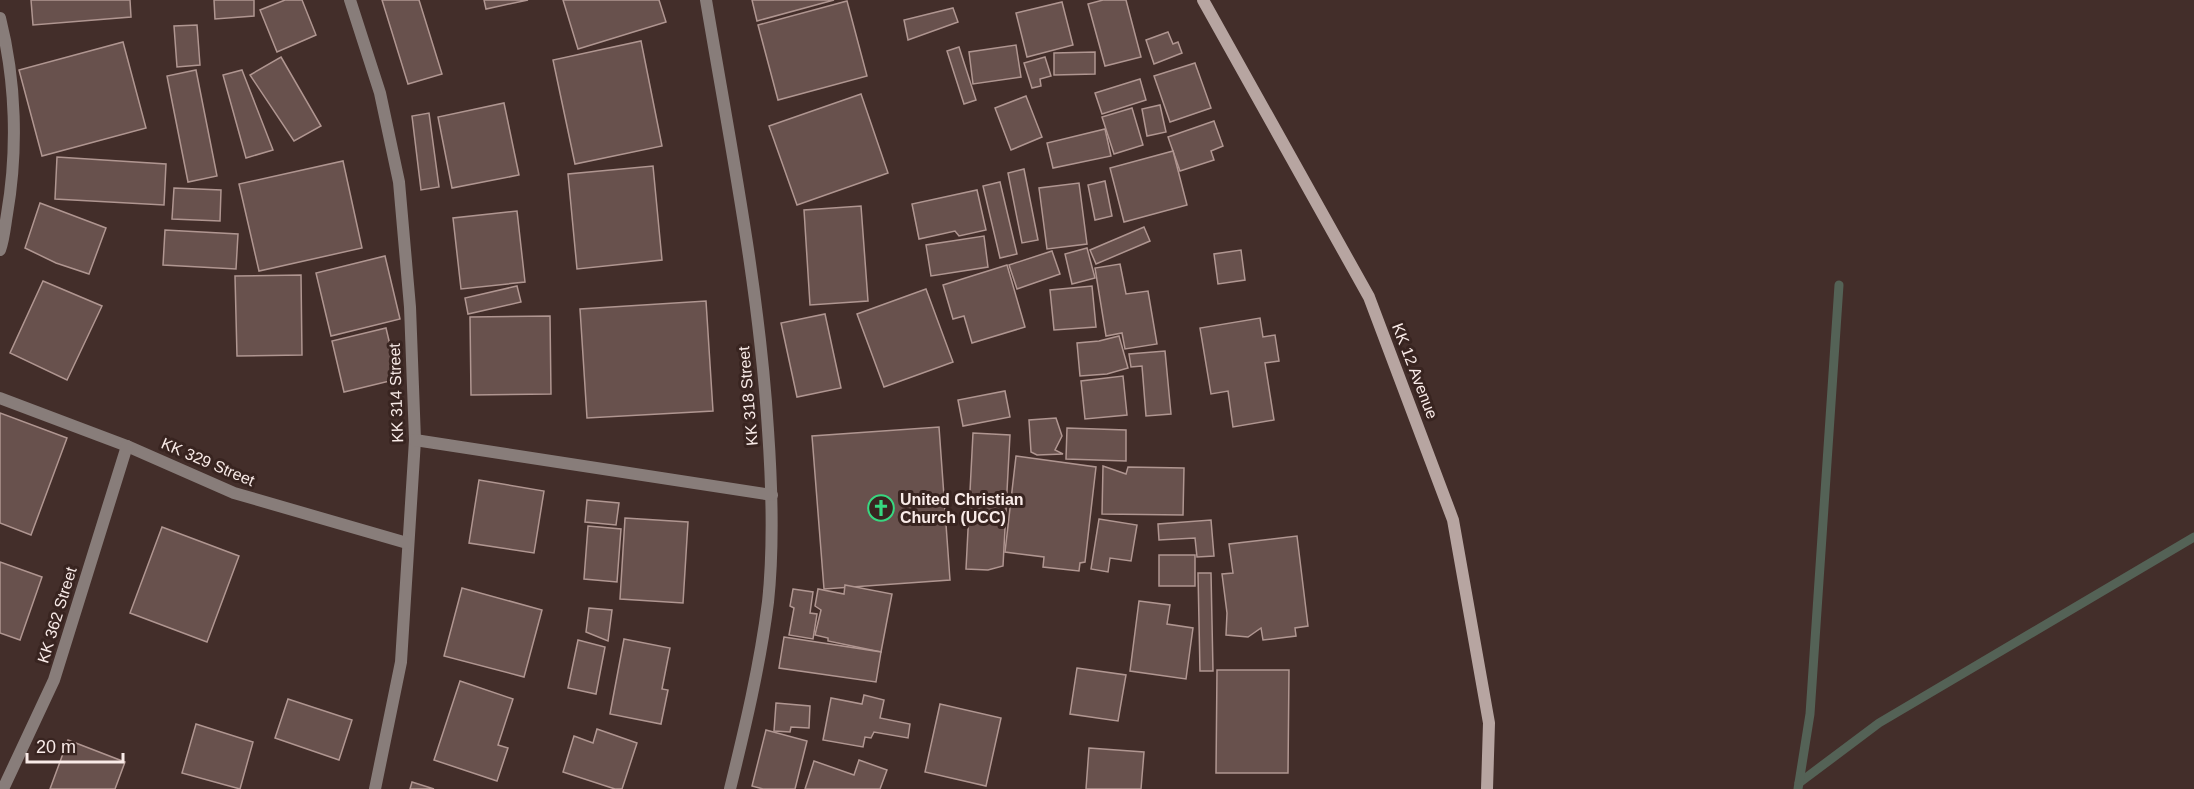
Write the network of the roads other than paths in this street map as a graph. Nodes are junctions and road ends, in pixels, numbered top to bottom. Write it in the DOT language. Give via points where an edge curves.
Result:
graph roads {
  1 [pos="350,0"];
  2 [pos="706,0"];
  3 [pos="1203,0"];
  4 [pos="0,18"];
  5 [pos="0,250"];
  6 [pos="0,398"];
  7 [pos="415,440"];
  8 [pos="127,446"];
  9 [pos="772,495"];
  10 [pos="407,543"];
  11 [pos="3,789"];
  12 [pos="375,789"];
  13 [pos="730,789"];
  14 [pos="1487,789"];
  1 -- 7 [label="street, KK 314 Street" via="380,93 399,182 410,307"];
  2 -- 9 [label="street, KK 318 Street" via="749,253 764,374"];
  3 -- 14 [label="main road, KK 12 Avenue" via="1369,297 1453,520 1489,723"];
  4 -- 5 [label="street" via="14,117 12,184"];
  6 -- 8 [label="street, KK 329 Street"];
  7 -- 9 [label="street"];
  7 -- 10 [label="street, KK 314 Street"];
  8 -- 10 [label="street, KK 329 Street" via="234,494"];
  8 -- 11 [label="street, KK 362 Street" via="54,680"];
  9 -- 13 [label="street, KK 318 Street" via="768,602"];
  10 -- 12 [label="street, KK 314 Street" via="401,662"];
}
